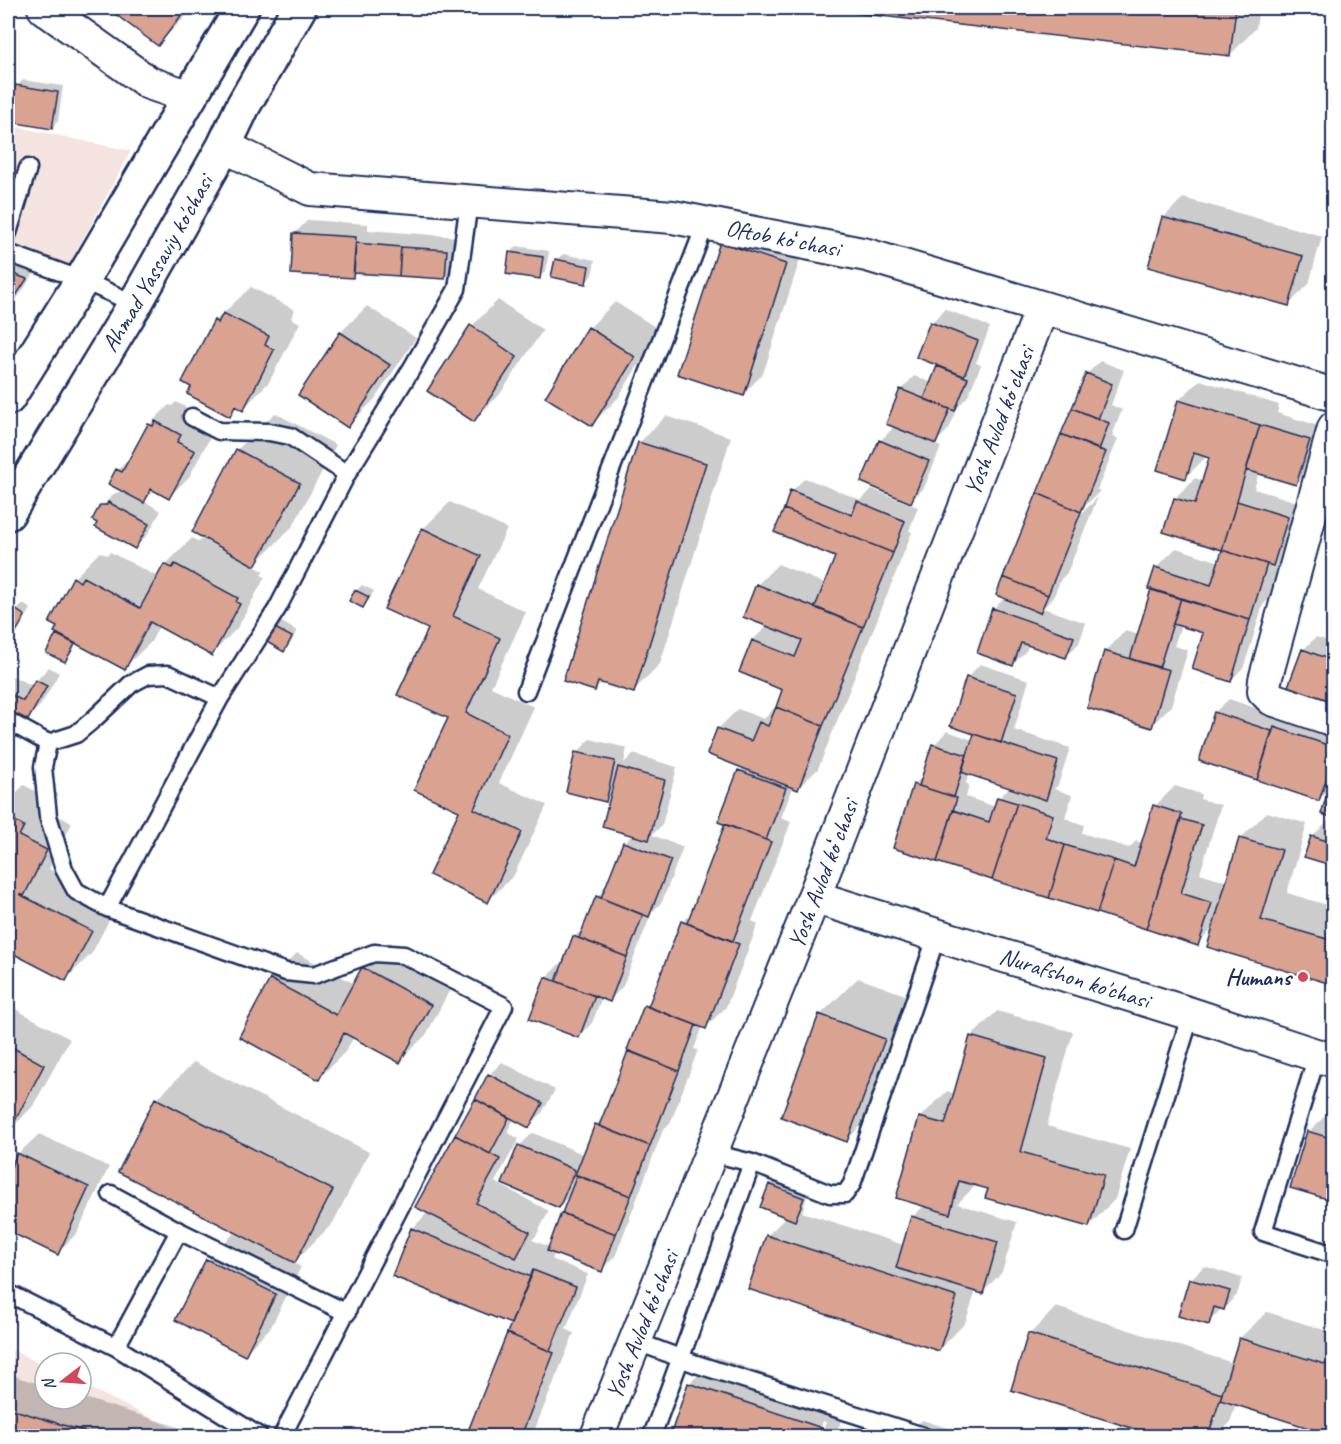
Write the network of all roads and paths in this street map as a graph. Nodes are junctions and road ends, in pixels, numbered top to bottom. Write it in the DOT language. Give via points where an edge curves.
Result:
graph roads {
  1 [pos="44,8"];
  2 [pos="242,8"];
  3 [pos="299,8"];
  4 [pos="190,97"];
  5 [pos="224,146"];
  6 [pos="28,168"];
  7 [pos="469,202"];
  8 [pos="706,223"];
  9 [pos="8,233"];
  10 [pos="8,253"];
  11 [pos="82,280"];
  12 [pos="135,304"];
  13 [pos="1042,308"];
  14 [pos="1334,395"];
  15 [pos="8,399"];
  16 [pos="192,417"];
  17 [pos="1334,428"];
  18 [pos="346,474"];
  19 [pos="8,513"];
  20 [pos="526,691"];
  21 [pos="220,698"];
  22 [pos="1334,720"];
  23 [pos="8,721"];
  24 [pos="48,743"];
  25 [pos="814,897"];
  26 [pos="107,908"];
  27 [pos="937,935"];
  28 [pos="1191,1014"];
  29 [pos="1325,1058"];
  30 [pos="712,1153"];
  31 [pos="753,1163"];
  32 [pos="111,1194"];
  33 [pos="1124,1230"];
  34 [pos="179,1231"];
  35 [pos="1334,1255"];
  36 [pos="8,1293"];
  37 [pos="347,1313"];
  38 [pos="635,1341"];
  39 [pos="116,1347"];
  40 [pos="681,1358"];
  41 [pos="872,1429"];
  42 [pos="259,1437"];
  43 [pos="282,1437"];
  44 [pos="597,1437"];
  45 [pos="652,1437"];
  46 [pos="923,1437"];
  1 -- 4 [label="street" via="149,83"];
  2 -- 4 [label="main road"];
  3 -- 5 [label="main road, Ahmad Yassaviy ko'chasi"];
  4 -- 11 [label="main road"];
  5 -- 7 [label="street, Oftob koʻchasi" via="310,189"];
  5 -- 12 [label="main road, Ahmad Yassaviy ko'chasi"];
  6 -- 9 [label="lane"];
  7 -- 8 [label="street, Oftob koʻchasi" via="673,217"];
  7 -- 18 [label="lane" via="457,289"];
  8 -- 13 [label="street, Oftob koʻchasi" via="867,255"];
  8 -- 20 [label="lane"];
  10 -- 11 [label="lane"];
  11 -- 12 [label="lane"];
  11 -- 15 [label="main road"];
  12 -- 19 [label="main road, Ahmad Yassaviy ko'chasi"];
  13 -- 14 [label="street, Oftob koʻchasi"];
  13 -- 25 [label="street, Yosh Avlod koʻchasi"];
  16 -- 18 [label="lane" via="219,431 290,436"];
  17 -- 22 [label="street" via="1264,692 1272,699"];
  18 -- 21 [label="lane" via="277,609"];
  21 -- 24 [label="lane" via="168,674 148,675 131,684 76,734"];
  21 -- 26 [label="lane"];
  23 -- 24 [label="lane"];
  24 -- 26 [label="lane" via="43,767 48,816 64,869 76,891"];
  25 -- 27 [label="street, Nurafshon ko'chasi"];
  25 -- 30 [label="street, Yosh Avlod koʻchasi"];
  26 -- 37 [label="lane" via="286,972 314,975 374,954 404,955 504,1006"];
  27 -- 28 [label="street, Nurafshon ko'chasi"];
  27 -- 31 [label="lane" via="852,1184 845,1194 830,1194"];
  28 -- 29 [label="street, Nurafshon ko'chasi"];
  28 -- 33 [label="lane"];
  29 -- 35 [label="lane" via="1263,1232"];
  30 -- 31 [label="lane"];
  30 -- 38 [label="street, Yosh Avlod koʻchasi"];
  31 -- 40 [label="lane"];
  32 -- 34 [label="lane"];
  34 -- 37 [label="lane"];
  34 -- 39 [label="lane"];
  36 -- 39 [label="lane"];
  37 -- 43 [label="lane"];
  38 -- 40 [label="lane"];
  38 -- 44 [label="street, Yosh Avlod koʻchasi"];
  39 -- 42 [label="lane"];
  40 -- 41 [label="lane"];
  40 -- 45 [label="lane"];
  41 -- 46 [label="lane"];
}
